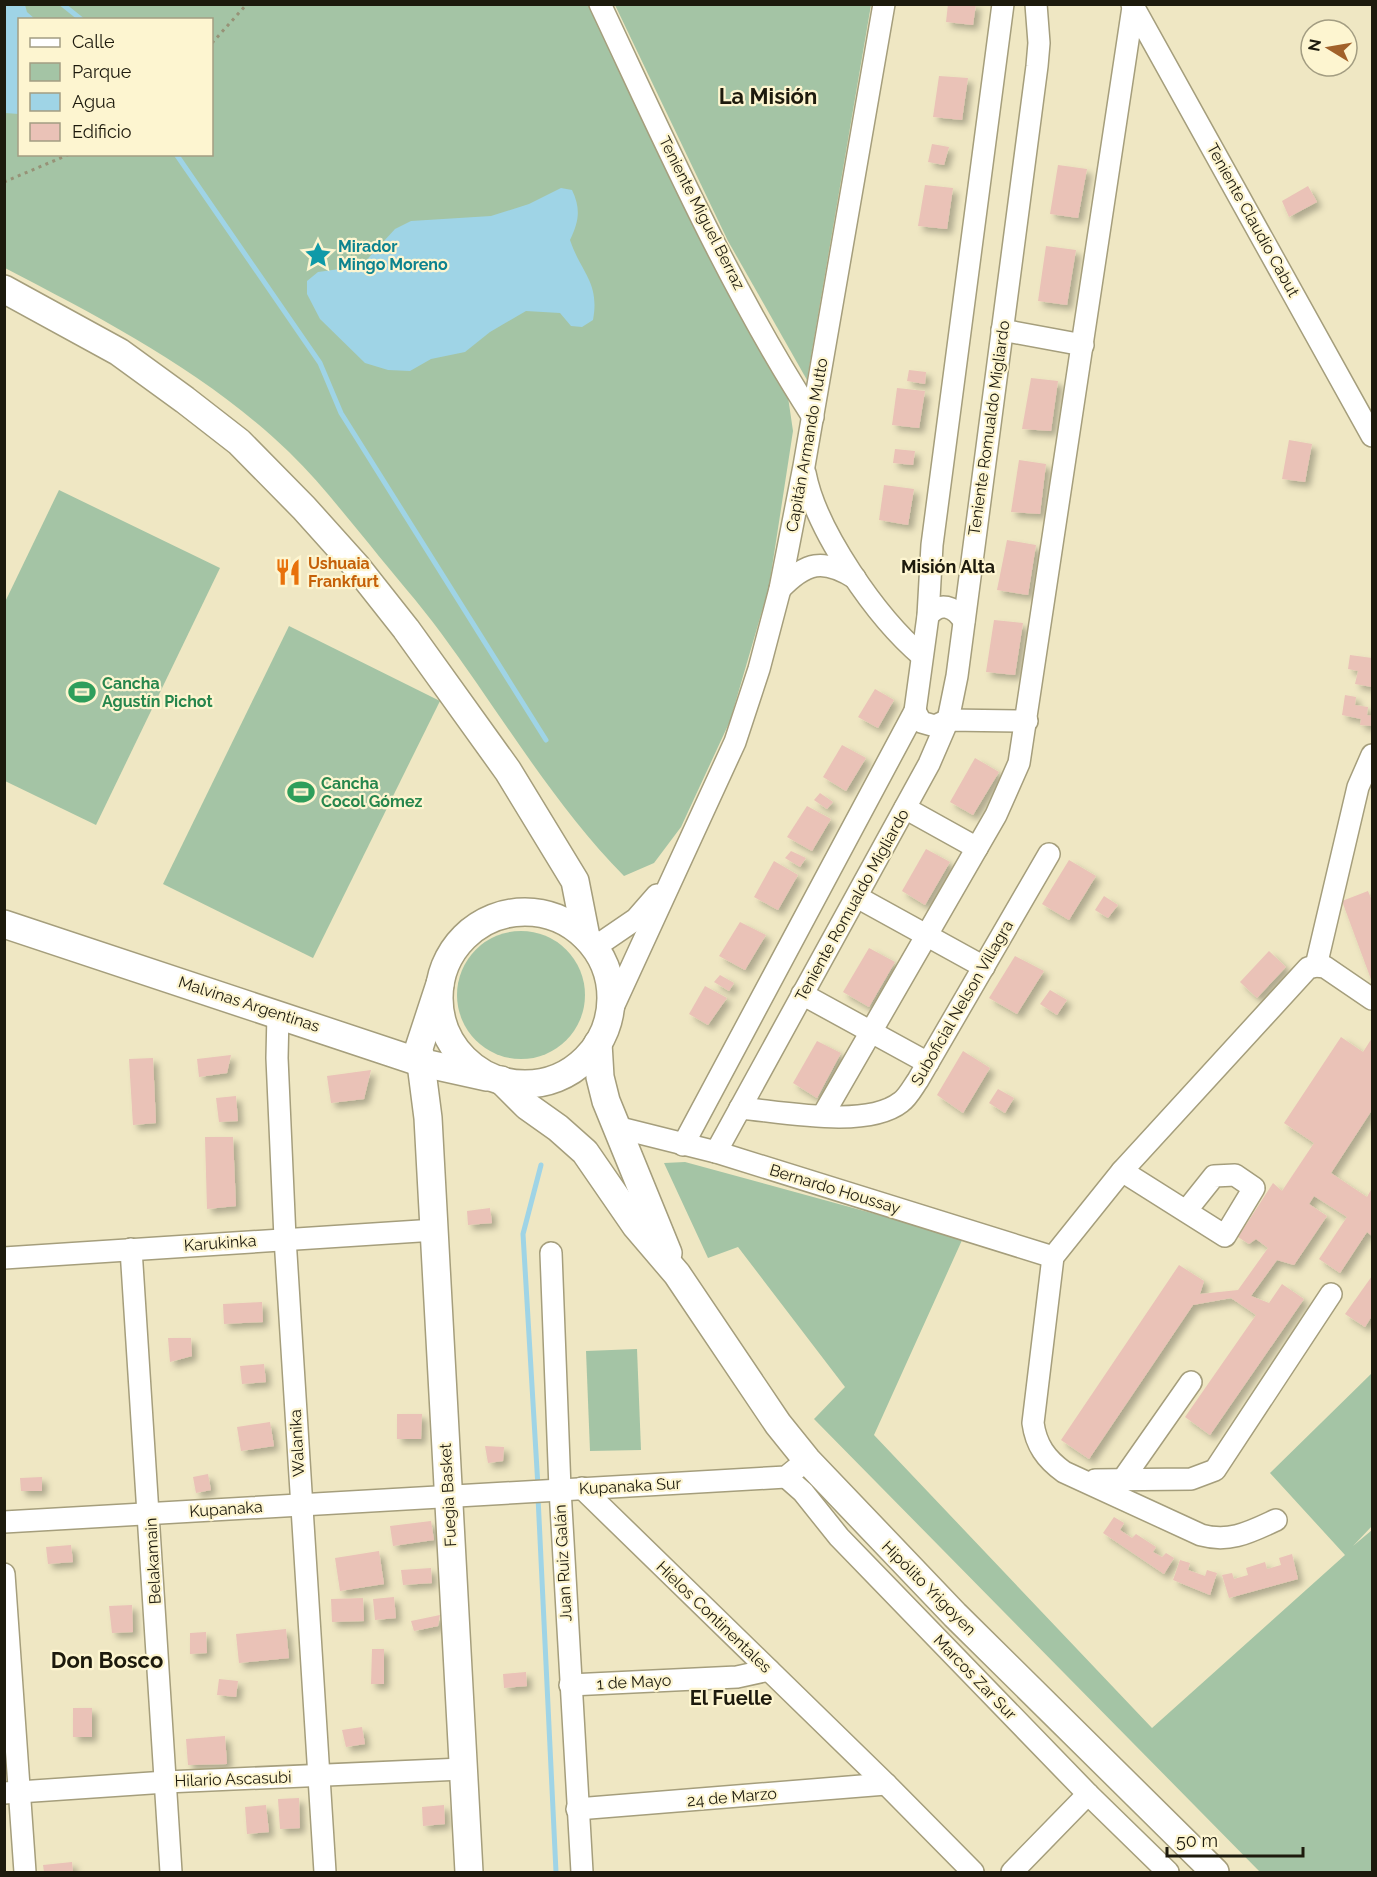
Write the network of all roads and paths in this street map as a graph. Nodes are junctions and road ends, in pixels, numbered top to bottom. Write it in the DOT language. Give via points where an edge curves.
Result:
graph roads {
  1 [pos="247,4"];
  2 [pos="600,4"];
  3 [pos="884,4"];
  4 [pos="1003,4"];
  5 [pos="1036,4"];
  6 [pos="1132,6"];
  7 [pos="213,42"];
  8 [pos="65,156"];
  9 [pos="4,183"];
  10 [pos="4,289"];
  11 [pos="1002,330"];
  12 [pos="1083,345"];
  13 [pos="813,417"];
  14 [pos="1372,436"];
  15 [pos="804,466"];
  16 [pos="855,578"];
  17 [pos="780,589"];
  18 [pos="928,616"];
  19 [pos="964,621"];
  20 [pos="922,656"];
  21 [pos="915,711"];
  22 [pos="948,720"];
  23 [pos="1027,721"];
  24 [pos="1372,754"];
  25 [pos="905,808"];
  26 [pos="977,848"];
  27 [pos="1049,854"];
  28 [pos="676,871"];
  29 [pos="857,897"];
  30 [pos="4,924"];
  31 [pos="927,936"];
  32 [pos="590,942"];
  33 [pos="1316,966"];
  34 [pos="984,967"];
  35 [pos="440,984"];
  36 [pos="802,994"];
  37 [pos="1372,999"];
  38 [pos="278,1013"];
  39 [pos="609,1016"];
  40 [pos="871,1032"];
  41 [pos="598,1043"];
  42 [pos="928,1063"];
  43 [pos="430,1066"];
  44 [pos="497,1079"];
  45 [pos="740,1108"];
  46 [pos="824,1115"];
  47 [pos="616,1127"];
  48 [pos="683,1145"];
  49 [pos="716,1152"];
  50 [pos="1116,1171"];
  51 [pos="1186,1211"];
  52 [pos="435,1230"];
  53 [pos="285,1238"];
  54 [pos="131,1249"];
  55 [pos="551,1253"];
  56 [pos="1053,1257"];
  57 [pos="4,1258"];
  58 [pos="677,1274"];
  59 [pos="1331,1294"];
  60 [pos="1191,1382"];
  61 [pos="807,1460"];
  62 [pos="1077,1476"];
  63 [pos="786,1477"];
  64 [pos="1121,1482"];
  65 [pos="582,1488"];
  66 [pos="553,1490"];
  67 [pos="447,1497"];
  68 [pos="301,1503"];
  69 [pos="150,1514"];
  70 [pos="1276,1520"];
  71 [pos="4,1522"];
  72 [pos="4,1574"];
  73 [pos="769,1670"];
  74 [pos="570,1685"];
  75 [pos="462,1768"];
  76 [pos="318,1775"];
  77 [pos="166,1782"];
  78 [pos="886,1784"];
  79 [pos="11,1792"];
  80 [pos="1088,1794"];
  81 [pos="577,1809"];
  82 [pos="25,1872"];
  83 [pos="171,1872"];
  84 [pos="325,1872"];
  85 [pos="470,1872"];
  86 [pos="582,1872"];
  87 [pos="973,1872"];
  88 [pos="1012,1872"];
  89 [pos="1168,1872"];
  90 [pos="1215,1872"];
  1 -- 7 [label="path"];
  2 -- 13 [label="street, Teniente Miguel Berraz" via="702,217 786,376"];
  3 -- 13 [label="street, Capitán Armando Mutto"];
  4 -- 18 [label="street, Teniente Romualdo Migliardo" via="932,545"];
  5 -- 11 [label="street, Teniente Romualdo Migliardo" via="1037,66"];
  6 -- 12 [label="street"];
  6 -- 14 [label="street, Teniente Claudio Cabut"];
  8 -- 9 [label="path"];
  10 -- 32 [label="main road" via="119,352 185,400 239,442 312,516 406,629 508,771 575,881"];
  11 -- 12 [label="street"];
  11 -- 19 [label="street, Teniente Romualdo Migliardo"];
  12 -- 23 [label="street"];
  13 -- 15 [label="street, Capitán Armando Mutto"];
  15 -- 16 [label="street" via="814,505"];
  15 -- 17 [label="street, Capitán Armando Mutto"];
  16 -- 17 [label="street" via="838,567 822,564 793,575"];
  16 -- 20 [label="street" via="885,621"];
  17 -- 28 [label="street, Capitán Armando Mutto" via="749,705"];
  18 -- 19 [label="street" via="932,610 945,606 958,612"];
  18 -- 20 [label="street, Teniente Romualdo Migliardo"];
  19 -- 22 [label="street, Teniente Romualdo Migliardo"];
  20 -- 21 [label="street, Teniente Romualdo Migliardo"];
  21 -- 22 [label="street" via="927,725 942,725"];
  21 -- 48 [label="street, Teniente Romualdo Migliardo"];
  22 -- 23 [label="street"];
  22 -- 25 [label="street, Teniente Romualdo Migliardo"];
  23 -- 26 [label="street" via="1010,788"];
  24 -- 33 [label="street" via="1358,787"];
  25 -- 26 [label="street"];
  25 -- 29 [label="street, Teniente Romualdo Migliardo"];
  26 -- 31 [label="street"];
  27 -- 34 [label="street, Suboficial Nelson Villagra"];
  28 -- 32 [label="street, Capitán Armando Mutto" via="636,919"];
  28 -- 39 [label="street, Capitán Armando Mutto"];
  29 -- 31 [label="street"];
  29 -- 36 [label="street, Teniente Romualdo Migliardo"];
  30 -- 38 [label="main road, Malvinas Argentinas"];
  31 -- 34 [label="street"];
  31 -- 40 [label="street"];
  32 -- 35 [label="main road" via="567,923 545,914 498,915 459,942 446,962"];
  32 -- 39 [label="main road" via="608,976"];
  33 -- 37 [label="street" via="1334,972"];
  33 -- 50 [label="street" via="1301,975 1183,1094"];
  34 -- 42 [label="street, Suboficial Nelson Villagra"];
  35 -- 43 [label="main road, Fuegia Basket" via="419,1048"];
  35 -- 44 [label="main road" via="439,1008 457,1051 474,1067"];
  36 -- 40 [label="street"];
  36 -- 45 [label="street, Teniente Romualdo Migliardo"];
  38 -- 43 [label="main road, Malvinas Argentinas"];
  38 -- 53 [label="street, Walanika"];
  39 -- 41 [label="main road"];
  40 -- 42 [label="street"];
  40 -- 46 [label="street"];
  41 -- 44 [label="main road" via="570,1071 552,1080 519,1084"];
  41 -- 47 [label="main road" via="600,1077"];
  42 -- 46 [label="street, Suboficial Nelson Villagra" via="903,1101 887,1111 859,1117"];
  43 -- 44 [label="main road, Malvinas Argentinas"];
  43 -- 52 [label="main road, Fuegia Basket" via="428,1118"];
  44 -- 58 [label="main road" via="574,1140 636,1226"];
  45 -- 46 [label="street, Suboficial Nelson Villagra"];
  45 -- 49 [label="street, Teniente Romualdo Migliardo"];
  47 -- 48 [label="street, Bernardo Houssay"];
  47 -- 58 [label="main road"];
  48 -- 49 [label="street, Bernardo Houssay"];
  49 -- 56 [label="street, Bernardo Houssay"];
  50 -- 51 [label="street"];
  50 -- 56 [label="street"];
  52 -- 53 [label="street, Karukinka"];
  52 -- 67 [label="main road, Fuegia Basket"];
  53 -- 54 [label="street, Karukinka"];
  53 -- 68 [label="street, Walanika"];
  54 -- 57 [label="street, Karukinka"];
  54 -- 69 [label="street, Belakamain"];
  55 -- 66 [label="street, Juan Ruiz Galán"];
  56 -- 62 [label="street" via="1033,1423 1038,1446 1046,1456 1064,1472"];
  58 -- 61 [label="main road, Hipólito Yrigoyen" via="778,1424"];
  59 -- 64 [label="street" via="1215,1470 1191,1479"];
  60 -- 64 [label="street"];
  61 -- 63 [label="street"];
  61 -- 90 [label="main road, Hipólito Yrigoyen" via="955,1615"];
  62 -- 64 [label="street"];
  62 -- 70 [label="street" via="1217,1539 1245,1534"];
  63 -- 65 [label="street, Kupanaka Sur"];
  63 -- 80 [label="street, Marcos Zar Sur" via="839,1537"];
  65 -- 66 [label="street, Kupanaka Sur"];
  65 -- 73 [label="street, Hielos Continentales"];
  66 -- 67 [label="street, Kupanaka Sur"];
  66 -- 74 [label="street, Juan Ruiz Galán"];
  67 -- 68 [label="street, Kupanaka"];
  67 -- 75 [label="main road, Fuegia Basket"];
  68 -- 69 [label="street, Kupanaka"];
  68 -- 76 [label="street, Walanika"];
  69 -- 71 [label="street, Kupanaka"];
  69 -- 77 [label="street, Belakamain"];
  72 -- 79 [label="street"];
  73 -- 74 [label="street, 1 de Mayo" via="736,1677"];
  73 -- 78 [label="street, Hielos Continentales"];
  74 -- 81 [label="street, Juan Ruiz Galán"];
  75 -- 76 [label="street, Hilario Ascasubi"];
  75 -- 85 [label="main road, Fuegia Basket"];
  76 -- 77 [label="street, Hilario Ascasubi"];
  76 -- 84 [label="street, Walanika"];
  77 -- 79 [label="street, Hilario Ascasubi"];
  77 -- 83 [label="street, Belakamain"];
  78 -- 81 [label="street, 24 de Marzo"];
  78 -- 87 [label="street, Hielos Continentales"];
  79 -- 82 [label="street"];
  80 -- 88 [label="street"];
  80 -- 89 [label="street, Marcos Zar Sur"];
  81 -- 86 [label="street, Juan Ruiz Galán"];
}
